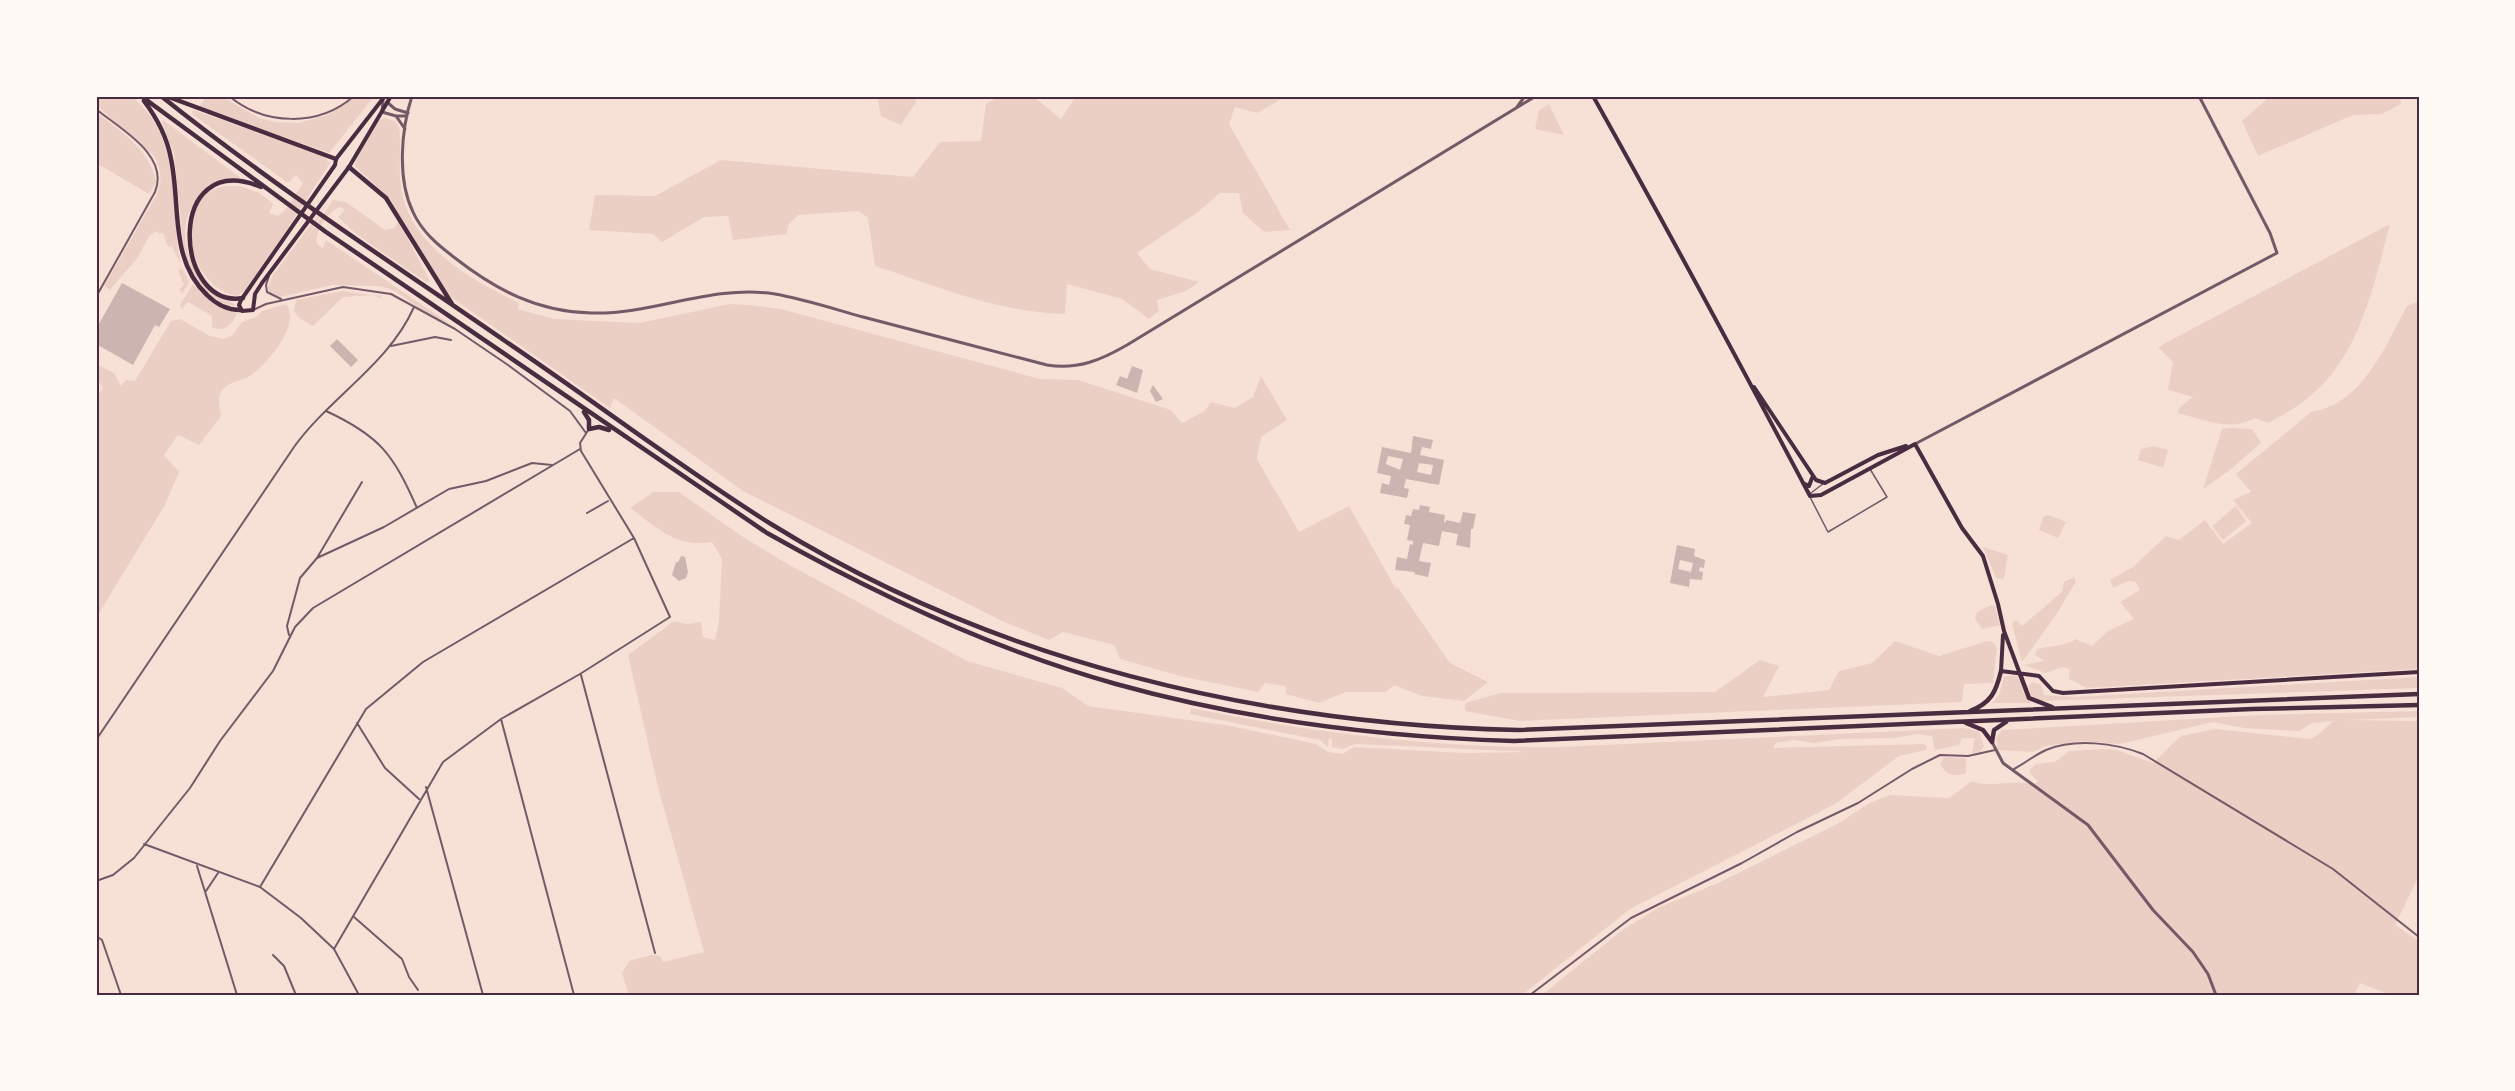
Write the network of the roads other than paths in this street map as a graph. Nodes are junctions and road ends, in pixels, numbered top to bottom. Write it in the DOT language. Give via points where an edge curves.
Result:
graph roads {
  1 [pos="141,96"];
  2 [pos="160,96"];
  3 [pos="166,96"];
  4 [pos="230,96"];
  5 [pos="354,96"];
  6 [pos="392,96"];
  7 [pos="412,96"];
  8 [pos="1525,96"];
  9 [pos="1536,96"];
  10 [pos="1593,96"];
  11 [pos="2199,96"];
  12 [pos="384,97"];
  13 [pos="387,102"];
  14 [pos="96,109"];
  15 [pos="1514,110"];
  16 [pos="382,112"];
  17 [pos="408,114"];
  18 [pos="396,116"];
  19 [pos="405,130"];
  20 [pos="338,160"];
  21 [pos="348,167"];
  22 [pos="269,190"];
  23 [pos="271,272"];
  24 [pos="96,297"];
  25 [pos="243,298"];
  26 [pos="284,300"];
  27 [pos="254,301"];
  28 [pos="414,307"];
  29 [pos="456,308"];
  30 [pos="240,309"];
  31 [pos="253,310"];
  32 [pos="451,340"];
  33 [pos="391,346"];
  34 [pos="1750,382"];
  35 [pos="580,407"];
  36 [pos="326,411"];
  37 [pos="588,431"];
  38 [pos="1786,433"];
  39 [pos="1776,437"];
  40 [pos="627,439"];
  41 [pos="1915,444"];
  42 [pos="1909,446"];
  43 [pos="580,448"];
  44 [pos="1866,461"];
  45 [pos="552,465"];
  46 [pos="1870,469"];
  47 [pos="1812,478"];
  48 [pos="362,482"];
  49 [pos="1802,483"];
  50 [pos="1825,483"];
  51 [pos="1810,496"];
  52 [pos="609,501"];
  53 [pos="417,508"];
  54 [pos="587,513"];
  55 [pos="634,538"];
  56 [pos="317,558"];
  57 [pos="2004,631"];
  58 [pos="289,636"];
  59 [pos="2001,671"];
  60 [pos="2419,672"];
  61 [pos="580,674"];
  62 [pos="2020,674"];
  63 [pos="2419,694"];
  64 [pos="2419,705"];
  65 [pos="2061,708"];
  66 [pos="1964,712"];
  67 [pos="501,719"];
  68 [pos="2012,720"];
  69 [pos="356,722"];
  70 [pos="1961,722"];
  71 [pos="96,740"];
  72 [pos="1992,742"];
  73 [pos="1995,750"];
  74 [pos="2014,769"];
  75 [pos="426,787"];
  76 [pos="419,799"];
  77 [pos="144,844"];
  78 [pos="196,864"];
  79 [pos="219,873"];
  80 [pos="96,881"];
  81 [pos="260,887"];
  82 [pos="206,891"];
  83 [pos="353,916"];
  84 [pos="96,936"];
  85 [pos="2419,937"];
  86 [pos="334,950"];
  87 [pos="655,953"];
  88 [pos="273,955"];
  89 [pos="418,990"];
  90 [pos="121,995"];
  91 [pos="237,995"];
  92 [pos="296,995"];
  93 [pos="359,995"];
  94 [pos="483,995"];
  95 [pos="574,995"];
  96 [pos="1530,995"];
  97 [pos="2216,995"];
  1 -- 22 [label="highway"];
  1 -- 30 [label="highway" via="168,144 187,268 213,301"];
  2 -- 29 [label="highway" via="332,224"];
  3 -- 20 [label="highway"];
  4 -- 5 [label="street" via="257,112 297,119 322,116"];
  6 -- 13 [label="main road"];
  7 -- 17 [label="street"];
  8 -- 15 [label="street"];
  9 -- 15 [label="street"];
  10 -- 34 [label="main road"];
  11 -- 41 [label="street" via="2277,253"];
  12 -- 16 [label="street"];
  12 -- 20 [label="main road"];
  13 -- 16 [label="main road"];
  13 -- 17 [label="street"];
  14 -- 24 [label="street" via="144,148 156,165 158,176 155,192"];
  15 -- 19 [label="street" via="1146,334 1105,358 1075,367 1047,365 766,293 721,292 611,313 560,311 529,303 501,290 425,232 406,191"];
  16 -- 18 [label="street"];
  16 -- 21 [label="main road"];
  17 -- 18 [label="street"];
  17 -- 19 [label="street"];
  18 -- 19 [label="street"];
  20 -- 21 [label="main road" via="340,170"];
  20 -- 21 [label="main road" via="348,158"];
  20 -- 25 [label="main road"];
  21 -- 23 [label="main road"];
  21 -- 29 [label="highway" via="386,198"];
  22 -- 25 [label="highway" via="241,181 220,184 200,198 190,216 190,245 203,277 219,294"];
  22 -- 35 [label="highway"];
  23 -- 26 [label="street" via="267,292"];
  23 -- 27 [label="main road"];
  25 -- 27 [label="main road"];
  25 -- 30 [label="main road"];
  26 -- 28 [label="street" via="349,286 380,291"];
  26 -- 31 [label="street"];
  27 -- 31 [label="main road"];
  28 -- 33 [label="street"];
  28 -- 37 [label="street" via="455,329 538,387 577,417"];
  29 -- 66 [label="highway" via="771,524 909,596 996,633 1117,674 1283,709 1473,729"];
  30 -- 31 [label="main road" via="245,313"];
  32 -- 33 [label="street" via="435,337"];
  33 -- 36 [label="street"];
  34 -- 38 [label="main road"];
  34 -- 39 [label="main road"];
  35 -- 37 [label="highway" via="588,417"];
  35 -- 40 [label="highway"];
  36 -- 53 [label="street" via="355,424 381,444"];
  36 -- 71 [label="street" via="294,447"];
  37 -- 40 [label="highway" via="603,427"];
  37 -- 43 [label="street"];
  38 -- 39 [label="main road" via="1780,431"];
  38 -- 47 [label="main road"];
  39 -- 49 [label="main road"];
  40 -- 70 [label="highway" via="767,533 907,606 994,642 1114,683 1267,717 1481,740 1574,740"];
  41 -- 42 [label="main road"];
  41 -- 57 [label="main road" via="1962,528 1983,556"];
  42 -- 44 [label="main road" via="1894,448"];
  42 -- 46 [label="main road"];
  43 -- 45 [label="street"];
  43 -- 52 [label="street"];
  44 -- 46 [label="main road"];
  44 -- 50 [label="main road"];
  45 -- 53 [label="street" via="532,462 486,481 450,489"];
  45 -- 58 [label="street" via="324,600 302,618"];
  46 -- 51 [label="main road" via="1821,495"];
  46 -- 51 [label="lane" via="1887,497 1828,532"];
  47 -- 49 [label="main road" via="1809,486"];
  47 -- 50 [label="main road"];
  48 -- 56 [label="street"];
  49 -- 51 [label="main road"];
  50 -- 51 [label="lane"];
  52 -- 54 [label="street"];
  52 -- 55 [label="street"];
  53 -- 56 [label="street"];
  55 -- 61 [label="street" via="670,614 668,620"];
  55 -- 69 [label="street" via="423,662 366,709"];
  56 -- 58 [label="street" via="300,578 287,626"];
  57 -- 59 [label="main road"];
  57 -- 62 [label="main road"];
  58 -- 77 [label="street" via="273,671 190,788"];
  59 -- 62 [label="main road"];
  59 -- 66 [label="highway" via="1993,697"];
  60 -- 62 [label="main road" via="2075,693 2056,692 2039,676"];
  61 -- 67 [label="street"];
  61 -- 87 [label="street"];
  62 -- 65 [label="highway" via="2029,698"];
  63 -- 65 [label="highway"];
  64 -- 68 [label="highway"];
  65 -- 66 [label="highway"];
  67 -- 75 [label="street" via="442,762"];
  67 -- 95 [label="street"];
  68 -- 70 [label="highway"];
  68 -- 72 [label="highway" via="1997,726"];
  69 -- 76 [label="street" via="385,768"];
  69 -- 81 [label="street"];
  70 -- 72 [label="highway" via="1983,730"];
  72 -- 73 [label="street"];
  73 -- 74 [label="street" via="2003,763"];
  73 -- 96 [label="street" via="1968,756 1940,755 1912,769 1858,803 1631,918"];
  74 -- 85 [label="street" via="2047,750 2068,746 2114,745 2143,754 2333,869"];
  74 -- 97 [label="street" via="2088,825 2153,910 2193,952"];
  75 -- 76 [label="street"];
  75 -- 94 [label="street"];
  76 -- 83 [label="street"];
  77 -- 78 [label="street"];
  77 -- 80 [label="street" via="122,869"];
  78 -- 79 [label="street"];
  78 -- 82 [label="street"];
  79 -- 81 [label="street"];
  79 -- 82 [label="street"];
  81 -- 86 [label="street"];
  82 -- 91 [label="street"];
  83 -- 86 [label="street"];
  83 -- 89 [label="street" via="402,959"];
  84 -- 90 [label="street" via="102,940"];
  86 -- 93 [label="street"];
  88 -- 92 [label="street" via="284,966"];
}
